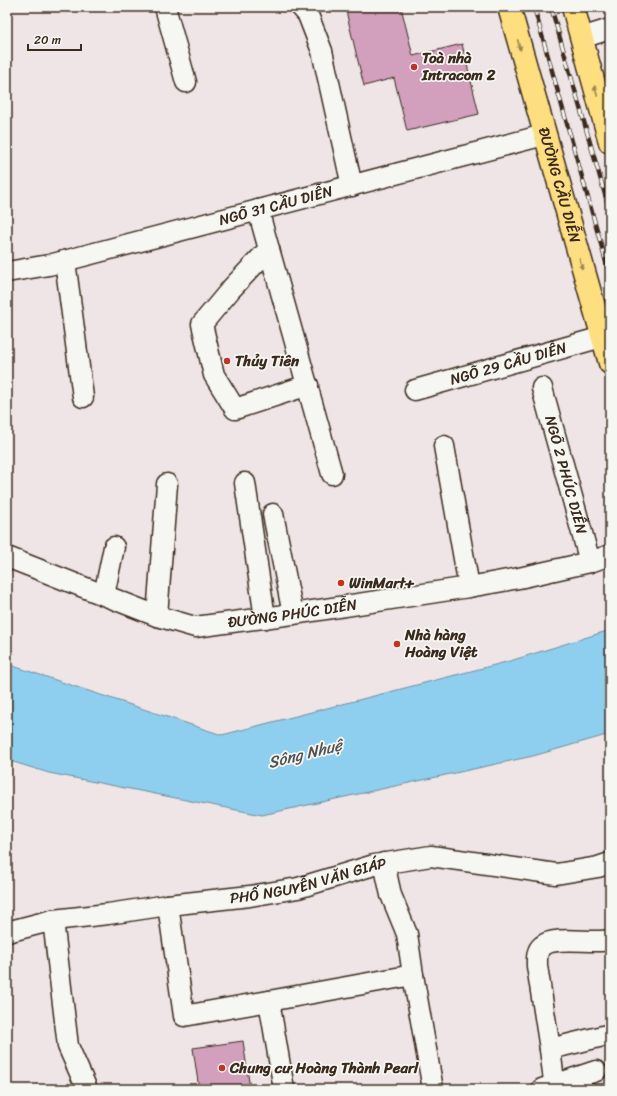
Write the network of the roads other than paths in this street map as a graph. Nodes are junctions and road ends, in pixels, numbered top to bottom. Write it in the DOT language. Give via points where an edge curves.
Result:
graph roads {
  1 [pos="165,7"];
  2 [pos="300,7"];
  3 [pos="508,7"];
  4 [pos="573,7"];
  5 [pos="610,29"];
  6 [pos="581,38"];
  7 [pos="186,82"];
  8 [pos="544,135"];
  9 [pos="610,142"];
  10 [pos="352,186"];
  11 [pos="258,210"];
  12 [pos="269,249"];
  13 [pos="64,261"];
  14 [pos="7,272"];
  15 [pos="602,337"];
  16 [pos="610,363"];
  17 [pos="308,385"];
  18 [pos="542,388"];
  19 [pos="415,390"];
  20 [pos="83,398"];
  21 [pos="444,446"];
  22 [pos="332,474"];
  23 [pos="245,483"];
  24 [pos="167,484"];
  25 [pos="273,514"];
  26 [pos="175,544"];
  27 [pos="117,549"];
  28 [pos="610,555"];
  29 [pos="7,557"];
  30 [pos="590,562"];
  31 [pos="469,587"];
  32 [pos="107,596"];
  33 [pos="293,614"];
  34 [pos="161,617"];
  35 [pos="265,618"];
  36 [pos="384,863"];
  37 [pos="610,863"];
  38 [pos="168,905"];
  39 [pos="53,920"];
  40 [pos="7,932"];
  41 [pos="610,940"];
  42 [pos="413,975"];
  43 [pos="269,1001"];
  44 [pos="607,1035"];
  45 [pos="550,1049"];
  46 [pos="596,1071"];
  47 [pos="550,1088"];
  48 [pos="87,1089"];
  49 [pos="284,1089"];
  50 [pos="432,1089"];
  1 -- 7 [label="street"];
  2 -- 10 [label="street" via="308,15 322,51"];
  3 -- 8 [label="highway, ĐƯỜNG CẦU DIỄN, one-way"];
  4 -- 6 [label="highway"];
  5 -- 6 [label="street"];
  9 -- 6 [label="highway, one-way"];
  8 -- 10 [label="street, NGÕ 31 CẦU DIỄN"];
  8 -- 15 [label="highway, ĐƯỜNG CẦU DIỄN, one-way"];
  10 -- 11 [label="street, NGÕ 31 CẦU DIỄN"];
  11 -- 12 [label="street"];
  11 -- 13 [label="street, NGÕ 31 CẦU DIỄN"];
  12 -- 17 [label="street"];
  12 -- 17 [label="street" via="202,324 214,375 235,409"];
  13 -- 14 [label="street, NGÕ 31 CẦU DIỄN"];
  13 -- 20 [label="street"];
  15 -- 16 [label="highway, ĐƯỜNG CẦU DIỄN"];
  15 -- 19 [label="street, NGÕ 29 CẦU DIỄN"];
  17 -- 22 [label="street"];
  18 -- 30 [label="street, NGÕ 2 PHÚC DIỄN"];
  21 -- 31 [label="street"];
  23 -- 35 [label="street"];
  24 -- 34 [label="street"];
  25 -- 33 [label="street"];
  26 -- 34 [label="street"];
  27 -- 32 [label="street"];
  28 -- 30 [label="street, ĐƯỜNG PHÚC DIỄN"];
  29 -- 32 [label="street, ĐƯỜNG PHÚC DIỄN"];
  30 -- 31 [label="street, ĐƯỜNG PHÚC DIỄN"];
  31 -- 33 [label="street, ĐƯỜNG PHÚC DIỄN"];
  32 -- 34 [label="street, ĐƯỜNG PHÚC DIỄN"];
  33 -- 35 [label="street, ĐƯỜNG PHÚC DIỄN"];
  34 -- 35 [label="street, ĐƯỜNG PHÚC DIỄN" via="195,627"];
  36 -- 37 [label="street, PHỐ NGUYỄN VĂN GIÁP" via="431,856 556,874"];
  36 -- 38 [label="street, PHỐ NGUYỄN VĂN GIÁP" via="298,888"];
  36 -- 42 [label="street" via="391,895 407,934"];
  38 -- 39 [label="street, PHỐ NGUYỄN VĂN GIÁP"];
  38 -- 43 [label="street" via="184,1016"];
  39 -- 40 [label="street, PHỐ NGUYỄN VĂN GIÁP"];
  39 -- 48 [label="street" via="68,1046"];
  41 -- 45 [label="street" via="550,941 541,946 537,966"];
  42 -- 43 [label="street"];
  42 -- 50 [label="street"];
  43 -- 49 [label="street"];
  44 -- 45 [label="street"];
  45 -- 47 [label="street"];
  46 -- 47 [label="street"];
}
